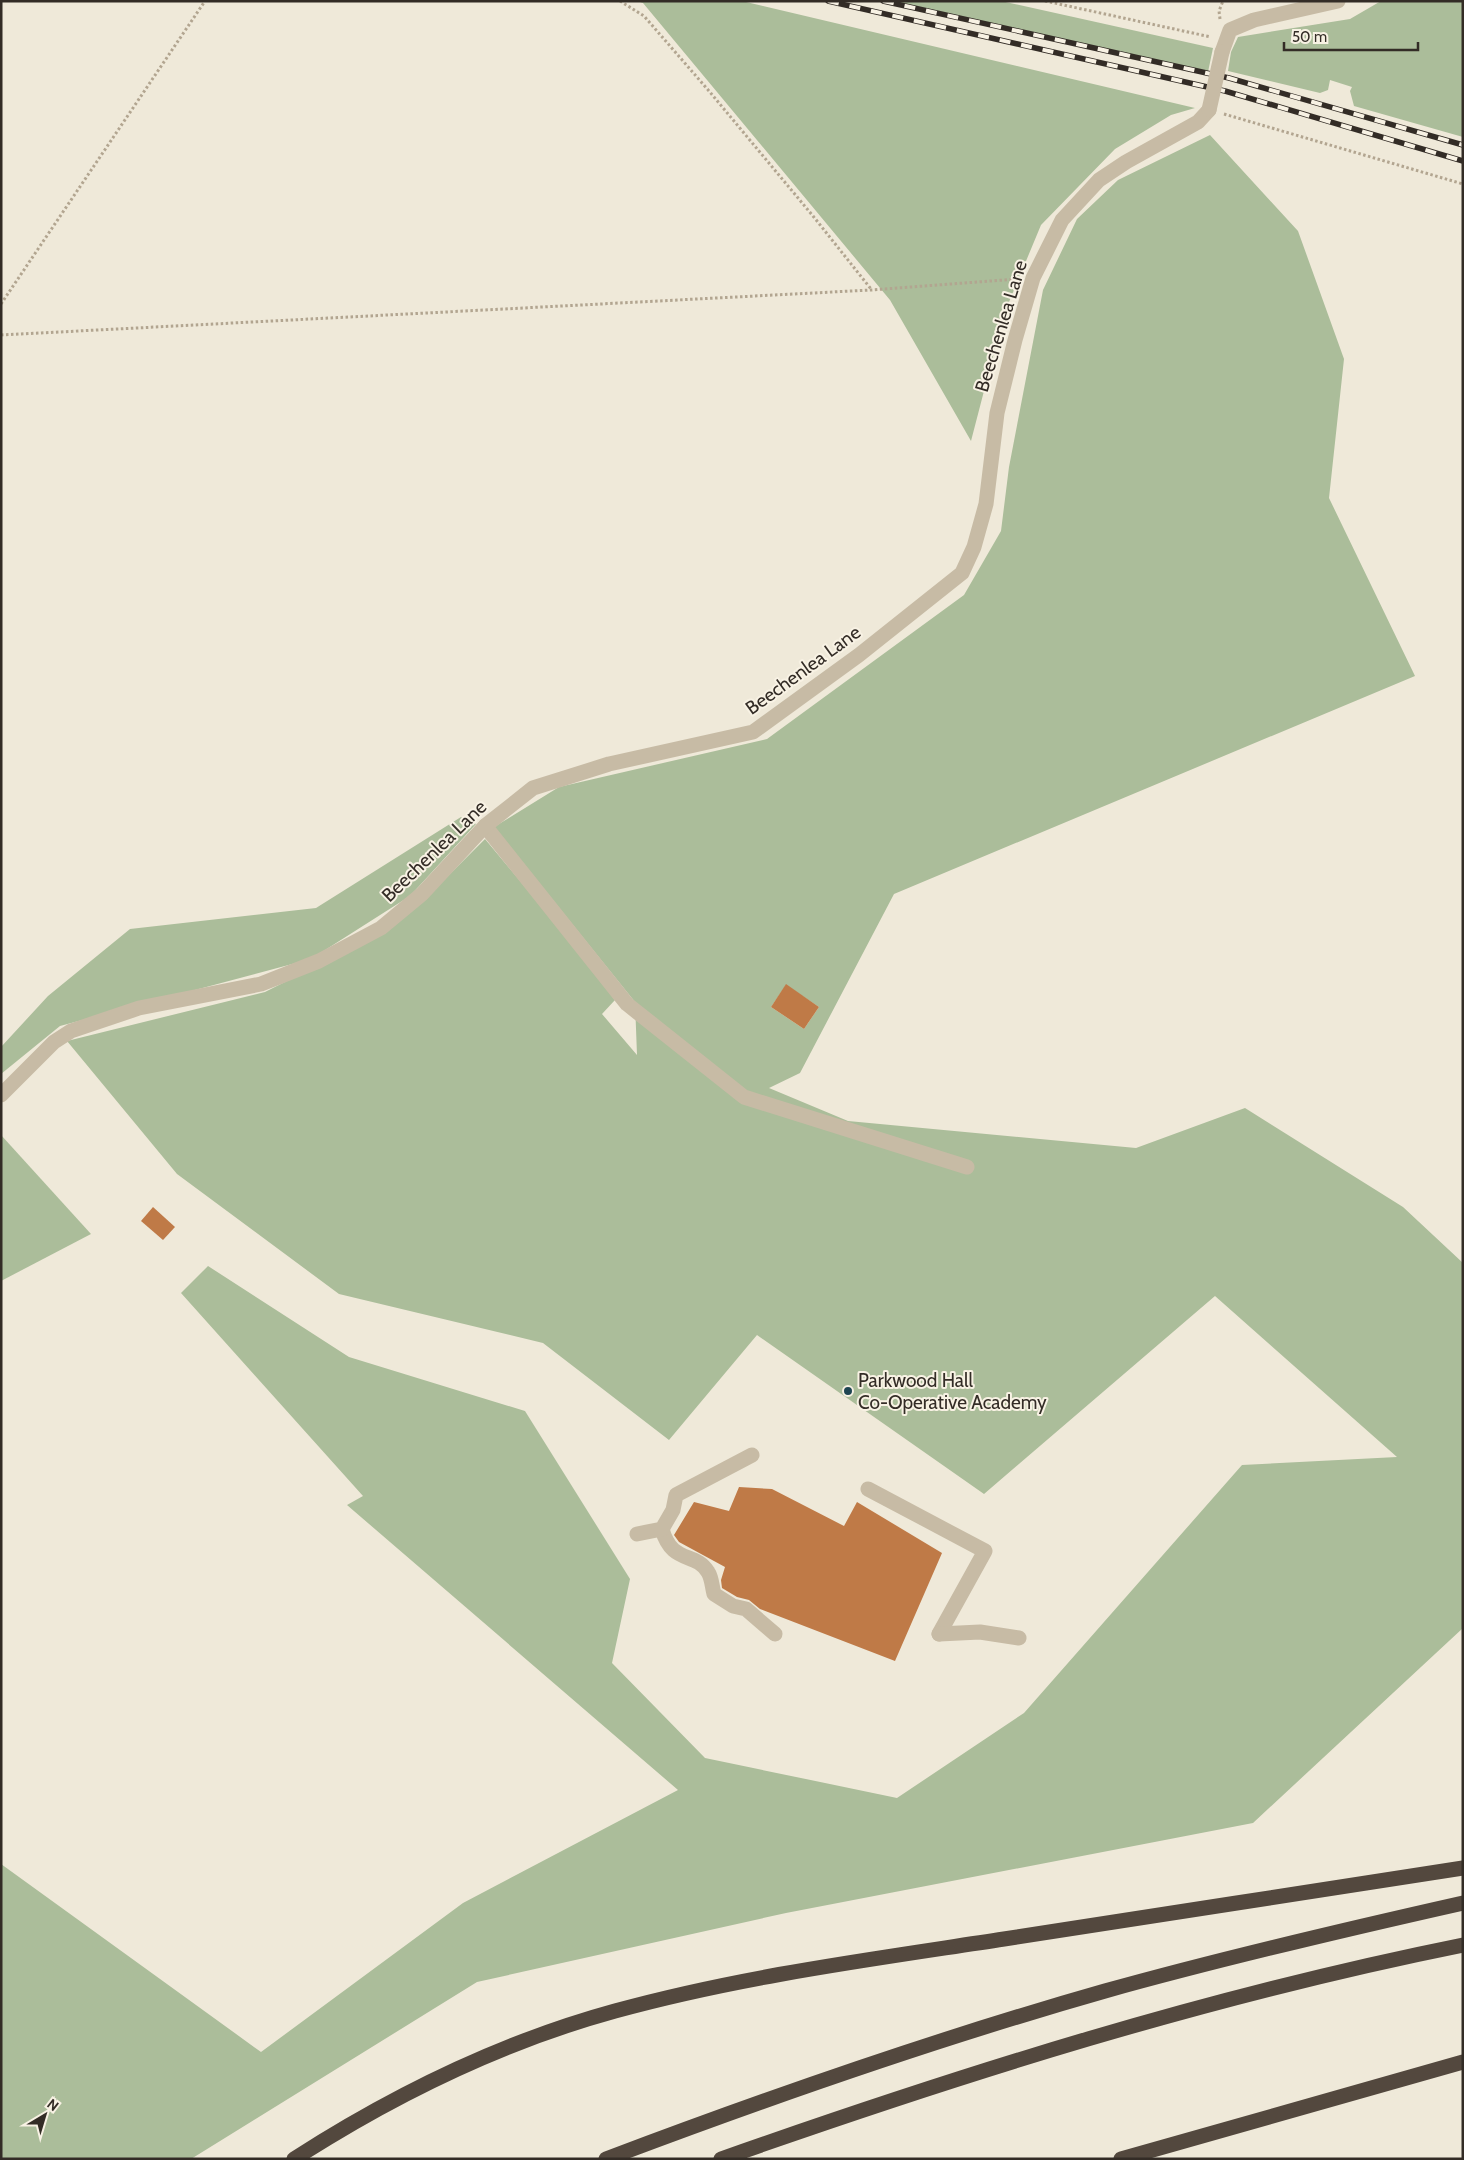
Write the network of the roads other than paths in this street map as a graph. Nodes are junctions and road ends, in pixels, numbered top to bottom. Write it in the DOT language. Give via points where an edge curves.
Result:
graph roads {
  1 [pos="1338,1"];
  2 [pos="485,826"];
  3 [pos="1,1096"];
  4 [pos="967,1167"];
  5 [pos="752,1455"];
  6 [pos="868,1489"];
  7 [pos="662,1529"];
  8 [pos="637,1534"];
  9 [pos="775,1634"];
  10 [pos="1019,1638"];
  11 [pos="1463,1868"];
  12 [pos="1463,1903"];
  13 [pos="1463,1945"];
  14 [pos="1463,2062"];
  15 [pos="294,2159"];
  16 [pos="606,2159"];
  17 [pos="721,2159"];
  18 [pos="1120,2159"];
  1 -- 2 [label="street, Beechenlea Lane, bridge" via="1254,20 1230,30 1210,110 1198,122 1099,180 1062,220 1033,278 997,412 986,504 974,547 962,573 859,655 753,732 609,764 533,788"];
  2 -- 3 [label="street, Beechenlea Lane" via="422,894 381,928 319,961 261,984 140,1008 71,1030 54,1042"];
  2 -- 4 [label="street" via="626,1004 744,1097"];
  5 -- 7 [label="street" via="676,1495 673,1510"];
  6 -- 10 [label="street" via="985,1552 939,1634 980,1632"];
  7 -- 8 [label="street"];
  7 -- 9 [label="street" via="670,1548 702,1564 709,1573 714,1594 733,1606 746,1609"];
  11 -- 15 [label="highway" via="855,1962 654,2001 612,2012 484,2058 369,2114"];
  12 -- 16 [label="highway" via="1231,1958 1026,2015 857,2068"];
  13 -- 17 [label="highway" via="1337,1972 1109,2032 886,2101"];
  14 -- 18 [label="highway"];
}
